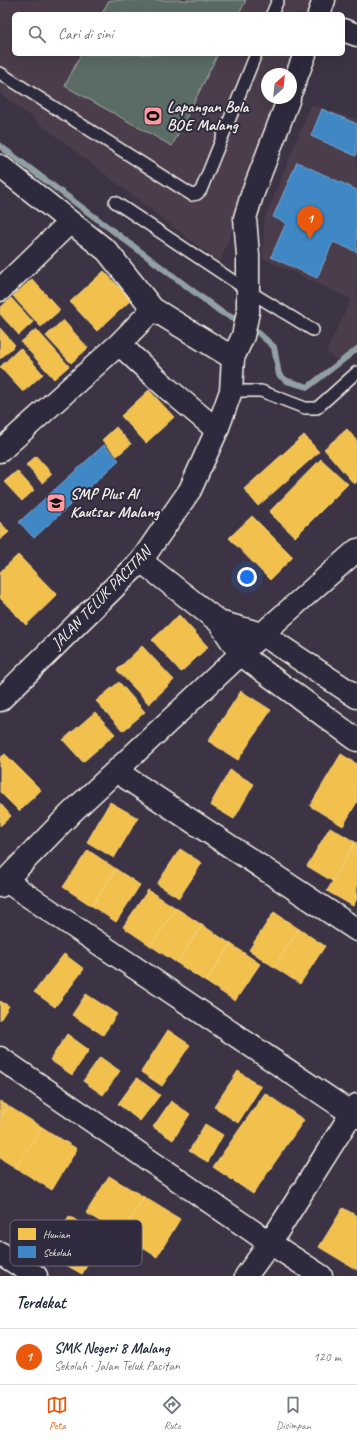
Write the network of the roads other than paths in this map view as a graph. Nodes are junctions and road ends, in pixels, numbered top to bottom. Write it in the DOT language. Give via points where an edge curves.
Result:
graph roads {
  1 [pos="278,0"];
  2 [pos="324,0"];
  3 [pos="273,12"];
  4 [pos="320,12"];
  5 [pos="345,31"];
  6 [pos="357,35"];
  7 [pos="255,56"];
  8 [pos="304,56"];
  9 [pos="0,73"];
  10 [pos="297,75"];
  11 [pos="286,104"];
  12 [pos="0,166"];
  13 [pos="115,202"];
  14 [pos="70,222"];
  15 [pos="0,290"];
  16 [pos="244,303"];
  17 [pos="153,309"];
  18 [pos="313,330"];
  19 [pos="119,344"];
  20 [pos="233,358"];
  21 [pos="357,372"];
  22 [pos="231,391"];
  23 [pos="217,430"];
  24 [pos="0,451"];
  25 [pos="357,550"];
  26 [pos="141,561"];
  27 [pos="219,622"];
  28 [pos="262,634"];
  29 [pos="240,654"];
  30 [pos="357,697"];
  31 [pos="0,700"];
  32 [pos="357,740"];
  33 [pos="116,771"];
  34 [pos="3,884"];
  35 [pos="357,930"];
  36 [pos="0,1058"];
  37 [pos="355,1112"];
  38 [pos="270,1243"];
  39 [pos="0,1253"];
  40 [pos="10,1259"];
  41 [pos="20,1266"];
  42 [pos="36,1276"];
  43 [pos="246,1276"];
  44 [pos="320,1276"];
  1 -- 3 [label="lane"];
  2 -- 4 [label="street"];
  5 -- 6 [label="street"];
  7 -- 9 [label="lane" via="201,190 192,195"];
  8 -- 10 [label="street"];
  11 -- 16 [label="street, JALAN TELUK PACITAN" via="245,218 248,255"];
  12 -- 14 [label="street"];
  13 -- 16 [label="lane"];
  14 -- 15 [label="street"];
  14 -- 17 [label="street" via="107,251"];
  16 -- 18 [label="lane"];
  16 -- 20 [label="street, JALAN TELUK PACITAN"];
  17 -- 19 [label="street"];
  17 -- 20 [label="street"];
  19 -- 23 [label="street"];
  19 -- 24 [label="street"];
  20 -- 22 [label="street, JALAN TELUK PACITAN"];
  21 -- 22 [label="lane" via="316,408 310,409 261,391"];
  22 -- 23 [label="street, JALAN TELUK PACITAN"];
  23 -- 26 [label="street, JALAN TELUK PACITAN" via="190,490"];
  25 -- 28 [label="street"];
  26 -- 27 [label="street"];
  26 -- 31 [label="street, JALAN TELUK PACITAN"];
  27 -- 28 [label="street"];
  27 -- 29 [label="street"];
  28 -- 29 [label="street"];
  28 -- 30 [label="street"];
  29 -- 32 [label="street"];
  29 -- 33 [label="street"];
  33 -- 34 [label="street" via="71,813"];
  33 -- 35 [label="street"];
  34 -- 37 [label="street"];
  36 -- 38 [label="street"];
  37 -- 38 [label="street"];
  38 -- 43 [label="street"];
  38 -- 44 [label="street"];
  39 -- 40 [label="street"];
  41 -- 42 [label="street"];
}
